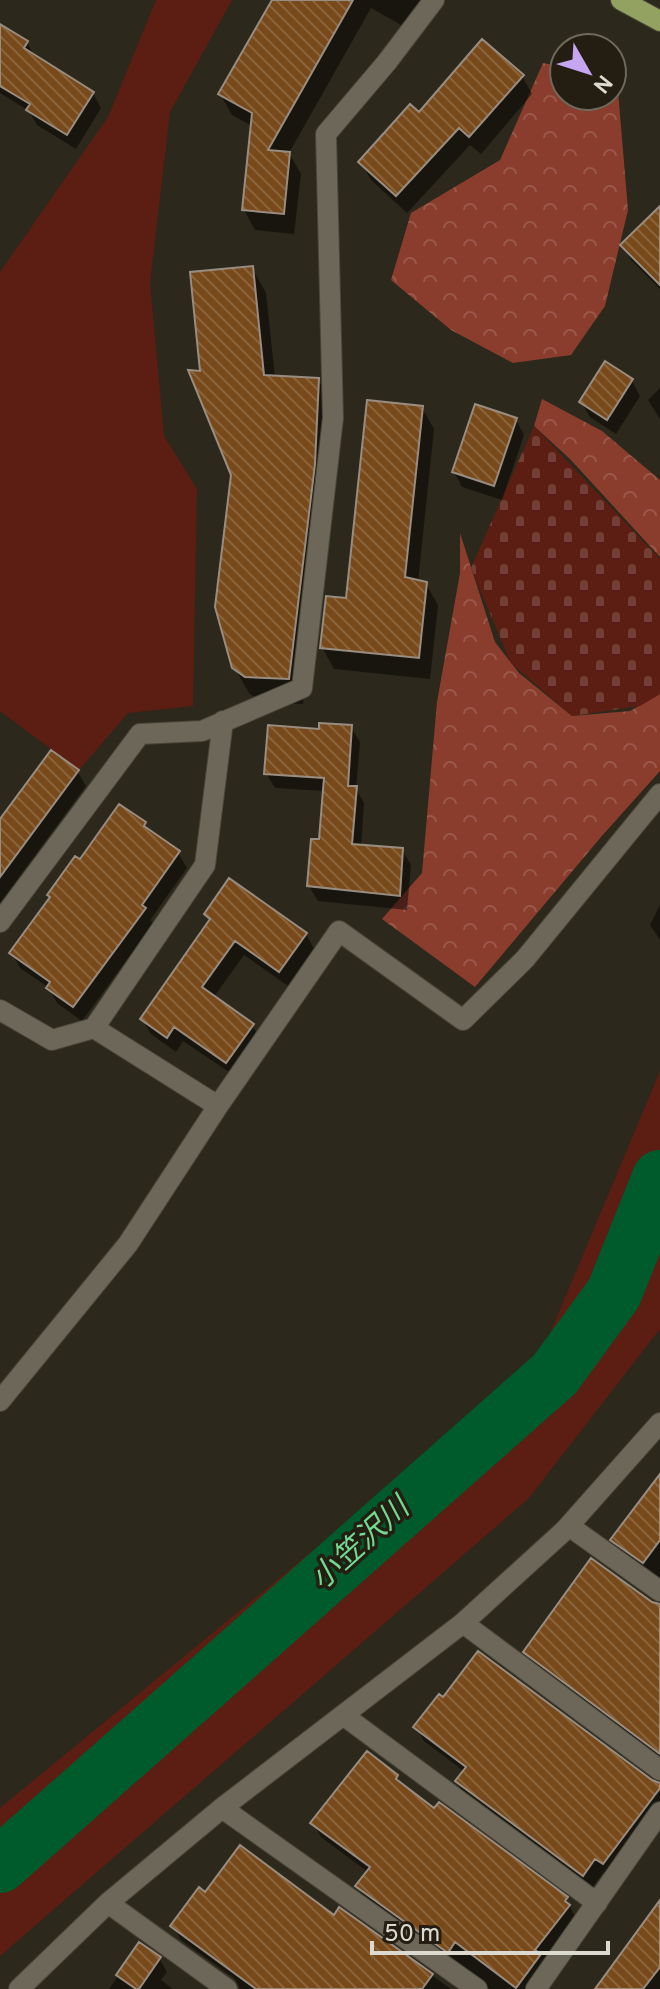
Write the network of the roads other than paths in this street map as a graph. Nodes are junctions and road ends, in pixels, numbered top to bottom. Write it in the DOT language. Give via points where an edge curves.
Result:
graph roads {
  1 [pos="434,0"];
  2 [pos="621,0"];
  3 [pos="660,21"];
  4 [pos="223,721"];
  5 [pos="660,794"];
  6 [pos="0,922"];
  7 [pos="0,1010"];
  8 [pos="94,1028"];
  9 [pos="218,1106"];
  10 [pos="0,1401"];
  11 [pos="660,1423"];
  12 [pos="569,1526"];
  13 [pos="660,1591"];
  14 [pos="463,1623"];
  15 [pos="343,1715"];
  16 [pos="660,1770"];
  17 [pos="222,1808"];
  18 [pos="660,1812"];
  19 [pos="108,1903"];
  20 [pos="597,1903"];
  21 [pos="19,1989"];
  22 [pos="227,1989"];
  23 [pos="477,1989"];
  24 [pos="536,1989"];
  1 -- 4 [label="street" via="326,134 333,418 302,688"];
  2 -- 3 [label="main road"];
  4 -- 6 [label="street" via="202,731 140,734"];
  4 -- 8 [label="street" via="205,865"];
  5 -- 9 [label="street" via="525,959 463,1020 339,931"];
  7 -- 8 [label="street" via="52,1040"];
  8 -- 9 [label="street"];
  9 -- 10 [label="street" via="128,1244"];
  11 -- 12 [label="street"];
  12 -- 13 [label="street"];
  12 -- 14 [label="street"];
  14 -- 15 [label="street"];
  14 -- 16 [label="street"];
  15 -- 17 [label="street"];
  15 -- 20 [label="street"];
  17 -- 19 [label="street"];
  17 -- 23 [label="street"];
  18 -- 20 [label="street"];
  19 -- 21 [label="street"];
  19 -- 22 [label="street"];
  20 -- 24 [label="street"];
}
